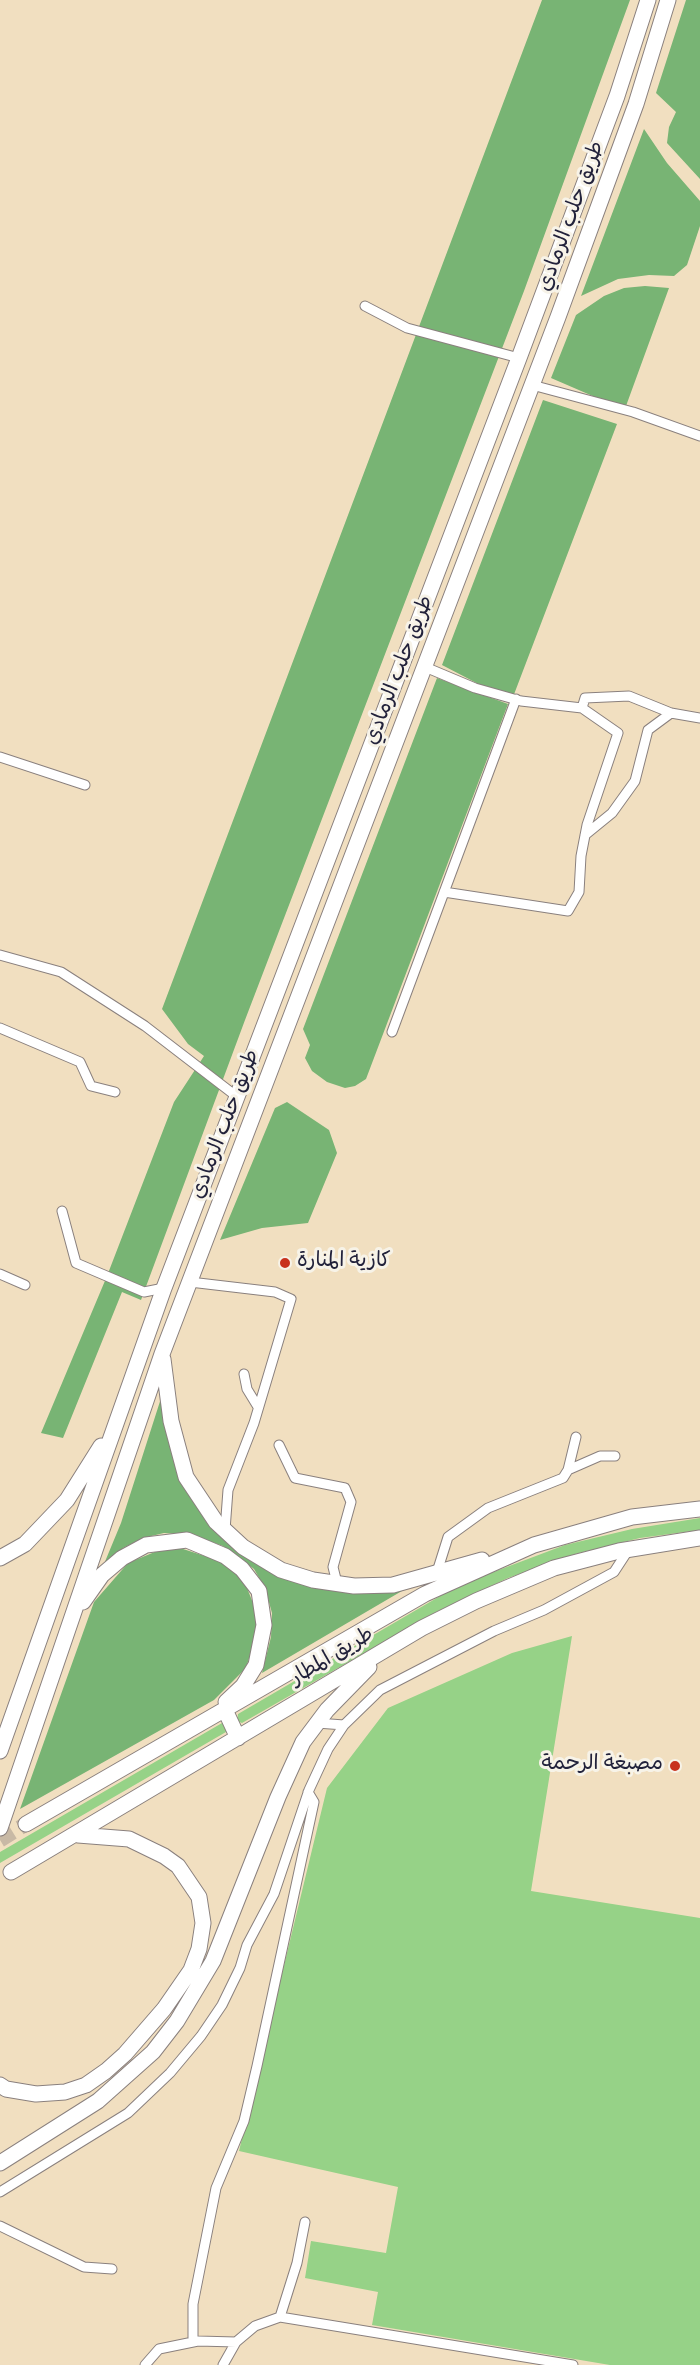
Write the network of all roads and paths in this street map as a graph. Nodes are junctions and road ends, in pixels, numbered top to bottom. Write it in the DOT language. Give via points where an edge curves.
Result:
graph roads {
  1 [pos="648,0"];
  2 [pos="668,0"];
  3 [pos="365,306"];
  4 [pos="519,358"];
  5 [pos="532,385"];
  6 [pos="700,436"];
  7 [pos="425,667"];
  8 [pos="516,699"];
  9 [pos="582,708"];
  10 [pos="671,713"];
  11 [pos="700,718"];
  12 [pos="0,757"];
  13 [pos="86,785"];
  14 [pos="585,835"];
  15 [pos="444,892"];
  16 [pos="0,955"];
  17 [pos="0,1028"];
  18 [pos="392,1032"];
  19 [pos="115,1092"];
  20 [pos="234,1101"];
  21 [pos="62,1211"];
  22 [pos="0,1274"];
  23 [pos="190,1282"];
  24 [pos="25,1285"];
  25 [pos="164,1288"];
  26 [pos="154,1315"];
  27 [pos="162,1354"];
  28 [pos="244,1374"];
  29 [pos="258,1407"];
  30 [pos="576,1437"];
  31 [pos="279,1445"];
  32 [pos="615,1456"];
  33 [pos="568,1470"];
  34 [pos="700,1509"];
  35 [pos="225,1530"];
  36 [pos="700,1539"];
  37 [pos="534,1545"];
  38 [pos="629,1549"];
  39 [pos="0,1558"];
  40 [pos="437,1572"];
  41 [pos="337,1583"];
  42 [pos="74,1614"];
  43 [pos="386,1650"];
  44 [pos="225,1710"];
  45 [pos="205,1722"];
  46 [pos="317,1723"];
  47 [pos="345,1725"];
  48 [pos="238,1738"];
  49 [pos="0,1751"];
  50 [pos="308,1792"];
  51 [pos="26,1824"];
  52 [pos="0,1828"];
  53 [pos="75,1835"];
  54 [pos="11,1872"];
  55 [pos="0,2085"];
  56 [pos="0,2163"];
  57 [pos="0,2192"];
  58 [pos="305,2222"];
  59 [pos="0,2226"];
  60 [pos="112,2269"];
  61 [pos="280,2317"];
  62 [pos="193,2342"];
  63 [pos="236,2342"];
  64 [pos="145,2365"];
  65 [pos="222,2365"];
  66 [pos="573,2365"];
  1 -- 4 [label="highway, طريق حلب الرمادي" via="617,96"];
  2 -- 5 [label="highway, طريق حلب الرمادي" via="636,104"];
  3 -- 4 [label="street" via="407,328"];
  4 -- 20 [label="highway, طريق حلب الرمادي"];
  5 -- 6 [label="street" via="633,412"];
  5 -- 7 [label="highway, طريق حلب الرمادي"];
  7 -- 8 [label="street" via="474,688"];
  7 -- 23 [label="highway, طريق حلب الرمادي"];
  8 -- 9 [label="street"];
  8 -- 15 [label="street"];
  9 -- 10 [label="street" via="585,698 629,696"];
  9 -- 14 [label="street" via="618,734"];
  10 -- 11 [label="street"];
  10 -- 14 [label="street" via="648,730 636,781 612,813"];
  12 -- 13 [label="street"];
  14 -- 15 [label="street" via="579,892 568,911"];
  15 -- 18 [label="street"];
  16 -- 20 [label="street" via="61,972 145,1026"];
  17 -- 19 [label="street" via="80,1062 91,1086"];
  20 -- 25 [label="highway, طريق حلب الرمادي"];
  21 -- 25 [label="street" via="76,1263 144,1292"];
  22 -- 24 [label="street"];
  23 -- 27 [label="highway, طريق حلب الرمادي"];
  23 -- 29 [label="street" via="275,1292 291,1299"];
  25 -- 26 [label="highway, طريق حلب الرمادي"];
  26 -- 39 [label="highway" via="110,1432 67,1500 25,1544"];
  26 -- 49 [label="highway"];
  27 -- 35 [label="highway" via="171,1420 186,1477"];
  27 -- 42 [label="highway, طريق حلب الرمادي"];
  28 -- 29 [label="street" via="247,1389"];
  29 -- 35 [label="street" via="228,1490"];
  30 -- 33 [label="street"];
  31 -- 41 [label="street" via="295,1478 345,1488 351,1502 333,1567"];
  32 -- 33 [label="street" via="600,1456"];
  33 -- 40 [label="street" via="563,1478 488,1508 448,1537"];
  34 -- 37 [label="highway, طريق المطار" via="632,1516"];
  35 -- 41 [label="highway" via="243,1547 281,1570"];
  36 -- 38 [label="highway, طريق المطار"];
  37 -- 40 [label="highway"];
  37 -- 44 [label="highway, طريق المطار" via="425,1593"];
  38 -- 43 [label="highway, طريق المطار" via="554,1568 465,1607"];
  38 -- 47 [label="street" via="614,1572 380,1690"];
  40 -- 41 [label="highway" via="393,1585"];
  42 -- 45 [label="highway" via="102,1575 146,1545 187,1540 225,1556 242,1569 259,1591 264,1625 256,1665 243,1686"];
  42 -- 52 [label="highway, طريق حلب الرمادي"];
  43 -- 46 [label="highway"];
  43 -- 48 [label="highway, طريق المطار"];
  44 -- 45 [label="highway, طريق المطار"];
  44 -- 48 [label="highway"];
  45 -- 51 [label="highway, طريق المطار"];
  46 -- 47 [label="street"];
  46 -- 56 [label="highway" via="303,1742 278,1797 213,1961 177,2021 153,2052 105,2095"];
  47 -- 50 [label="street" via="328,1749"];
  48 -- 53 [label="highway, طريق المطار"];
  50 -- 57 [label="street" via="274,1894 247,1945 222,2006 201,2036 128,2113"];
  50 -- 62 [label="street" via="314,1802 257,2066 244,2121 216,2188 193,2304"];
  53 -- 54 [label="highway, طريق المطار"];
  53 -- 55 [label="highway" via="129,1839 178,1866 200,1897 203,1923 199,1949 191,1970 164,2009 125,2054 86,2085 65,2092 36,2094"];
  58 -- 61 [label="street"];
  59 -- 60 [label="street" via="84,2267"];
  61 -- 63 [label="street" via="255,2326"];
  61 -- 66 [label="street"];
  62 -- 63 [label="street"];
  62 -- 64 [label="street" via="159,2349"];
  63 -- 65 [label="street"];
}
